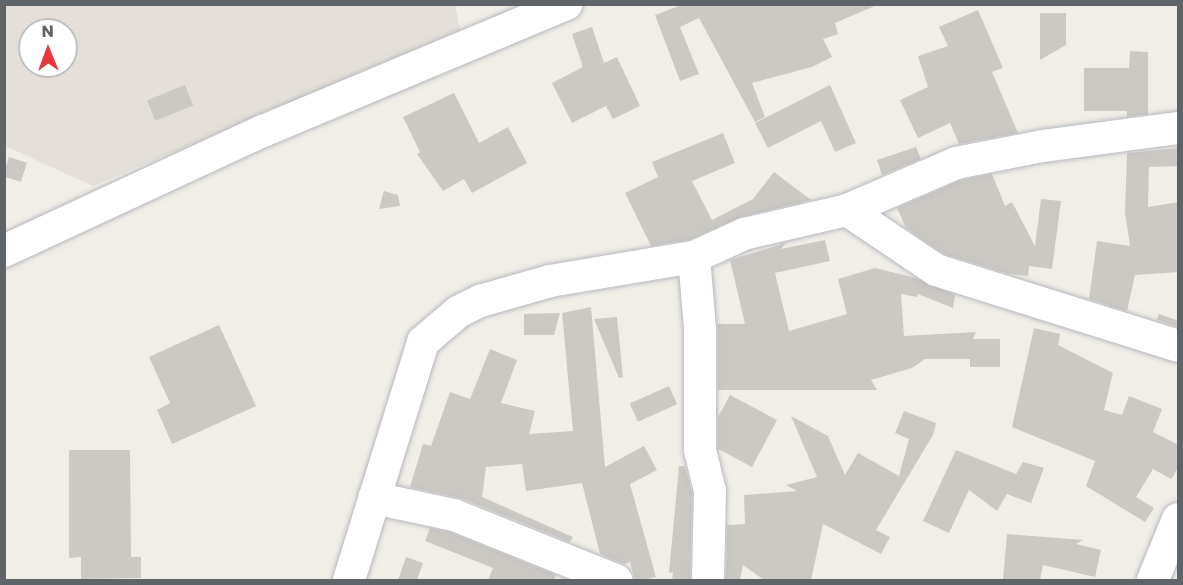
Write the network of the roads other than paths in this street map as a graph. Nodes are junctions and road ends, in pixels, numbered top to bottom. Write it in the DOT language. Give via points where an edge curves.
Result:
graph roads {
  1 [pos="566,4"];
  2 [pos="1179,128"];
  3 [pos="847,210"];
  4 [pos="4,251"];
  5 [pos="694,257"];
  6 [pos="1179,346"];
  7 [pos="374,498"];
  8 [pos="1179,519"];
  9 [pos="349,580"];
  10 [pos="616,580"];
  11 [pos="708,580"];
  12 [pos="1153,580"];
  1 -- 4 [label="street" via="263,131"];
  2 -- 3 [label="street" via="1042,146 956,163"];
  3 -- 5 [label="street" via="744,234"];
  3 -- 6 [label="street" via="936,270"];
  5 -- 7 [label="street" via="550,281 480,301 439,326 423,342"];
  5 -- 11 [label="street" via="700,328 700,450 710,491"];
  7 -- 9 [label="street"];
  7 -- 10 [label="street" via="454,515"];
  8 -- 12 [label="street"];
}
